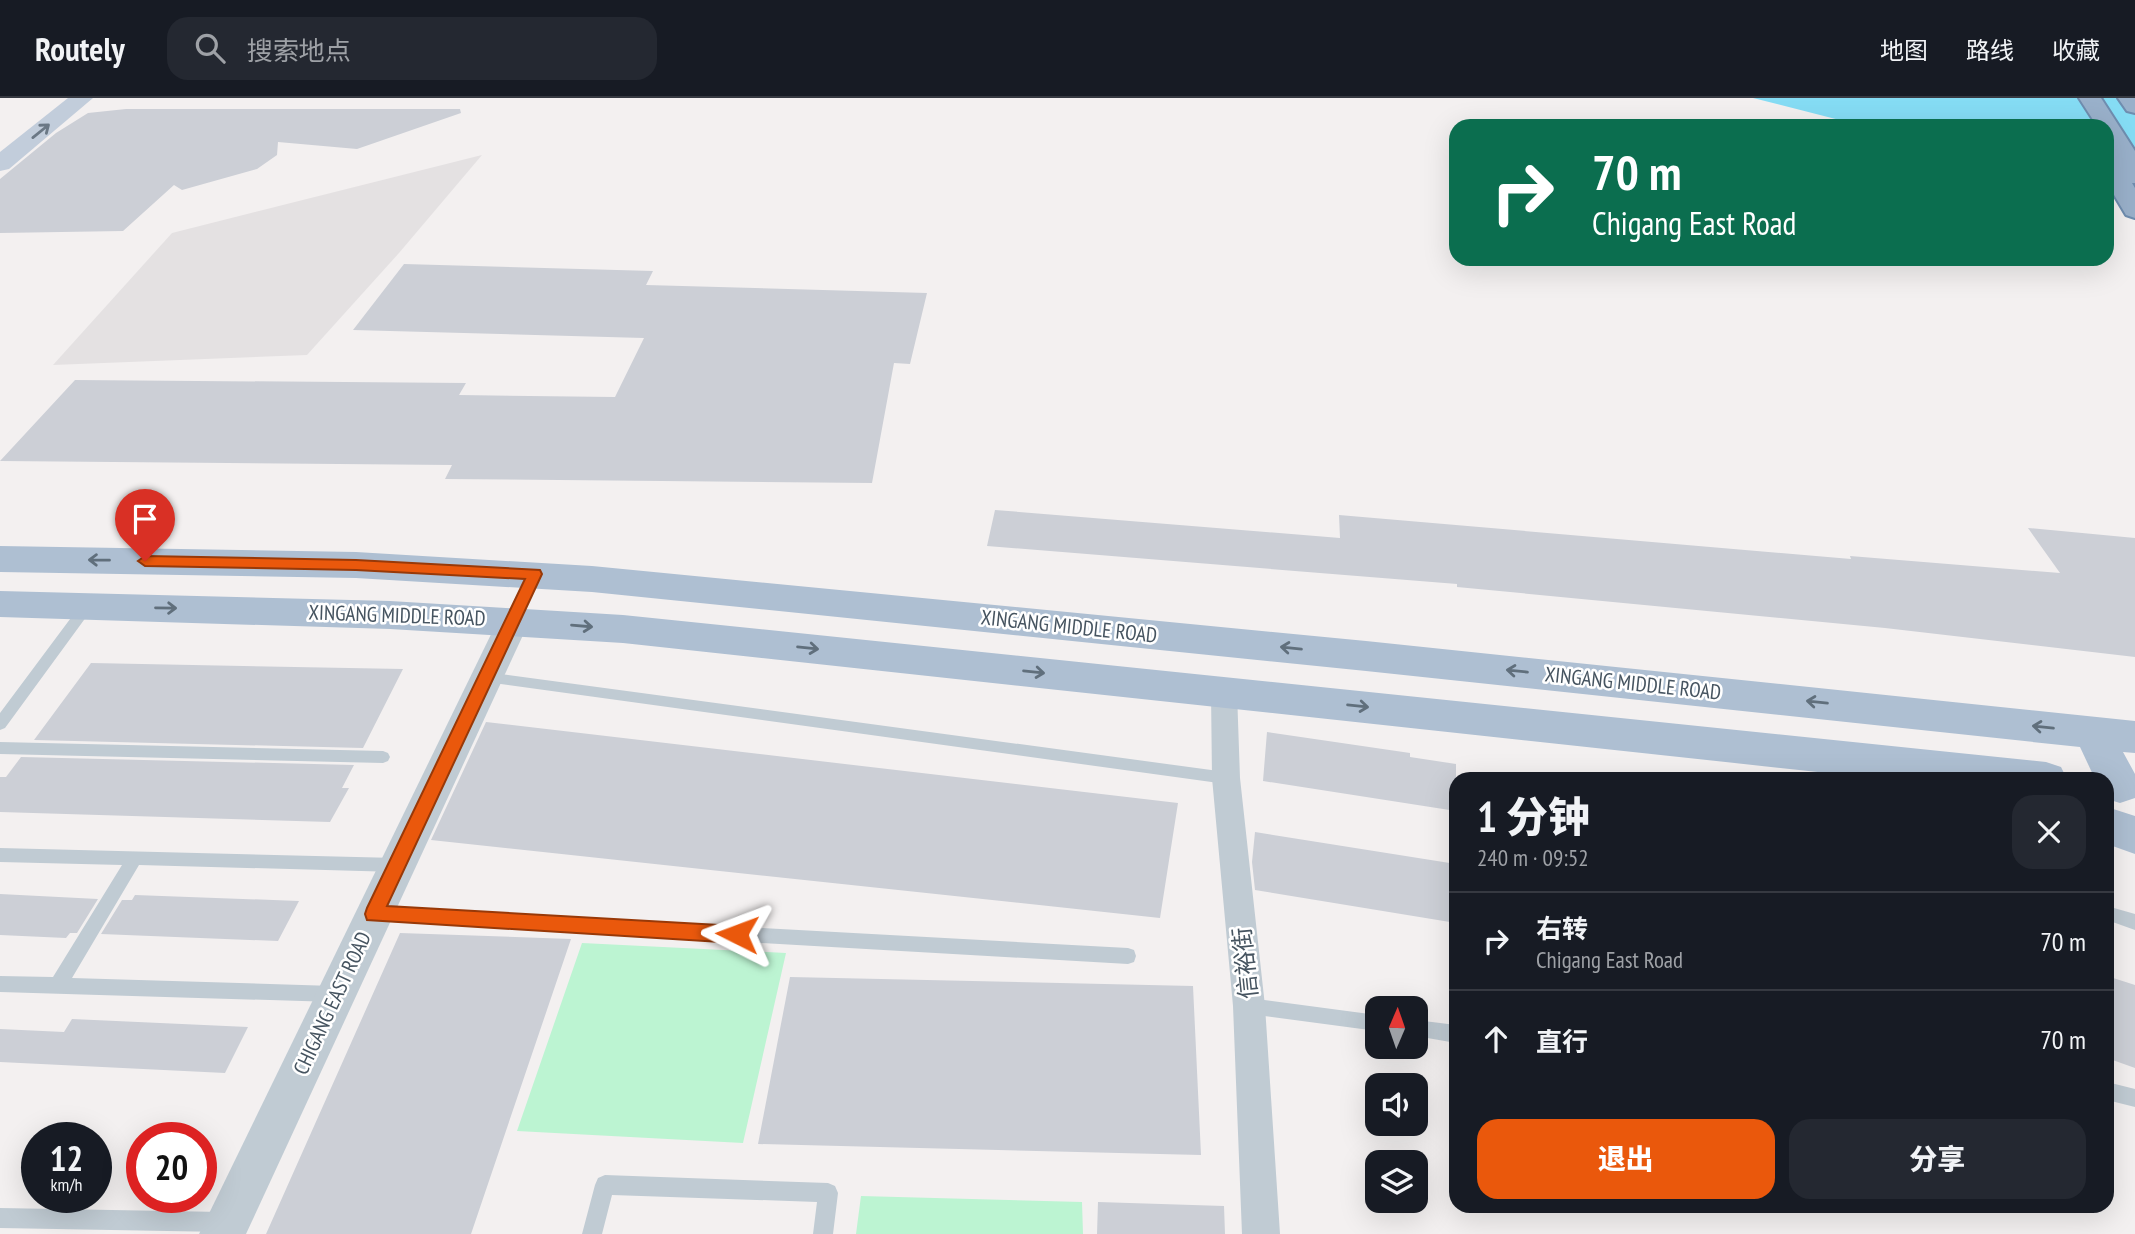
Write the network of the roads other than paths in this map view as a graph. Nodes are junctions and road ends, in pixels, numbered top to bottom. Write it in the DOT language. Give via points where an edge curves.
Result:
graph roads {
  1 [pos="50,98"];
  2 [pos="82,98"];
  3 [pos="2129,98"];
  4 [pos="2079,100"];
  5 [pos="2135,106"];
  6 [pos="2083,119"];
  7 [pos="2099,119"];
  8 [pos="2114,134"];
  9 [pos="0,136"];
  10 [pos="0,164"];
  11 [pos="2114,173"];
  12 [pos="2135,176"];
  13 [pos="2135,210"];
  14 [pos="0,559"];
  15 [pos="535,574"];
  16 [pos="644,584"];
  17 [pos="0,604"];
  18 [pos="87,606"];
  19 [pos="514,620"];
  20 [pos="623,629"];
  21 [pos="486,677"];
  22 [pos="1224,692"];
  23 [pos="0,724"];
  24 [pos="2092,732"];
  25 [pos="2135,737"];
  26 [pos="0,748"];
  27 [pos="383,757"];
  28 [pos="1837,768"];
  29 [pos="1872,772"];
  30 [pos="1913,772"];
  31 [pos="2108,772"];
  32 [pos="1226,778"];
  33 [pos="2117,796"];
  34 [pos="2135,835"];
  35 [pos="0,855"];
  36 [pos="135,858"];
  37 [pos="397,865"];
  38 [pos="374,914"];
  39 [pos="2114,915"];
  40 [pos="2135,922"];
  41 [pos="1128,956"];
  42 [pos="0,984"];
  43 [pos="58,985"];
  44 [pos="336,994"];
  45 [pos="1250,1006"];
  46 [pos="1365,1021"];
  47 [pos="1428,1030"];
  48 [pos="1449,1033"];
  49 [pos="2114,1093"];
  50 [pos="2135,1098"];
  51 [pos="0,1218"];
  52 [pos="225,1228"];
  53 [pos="592,1234"];
  54 [pos="823,1234"];
  55 [pos="1261,1234"];
  1 -- 9 [label="main road"];
  10 -- 2 [label="main road, one-way"];
  3 -- 5 [label="highway"];
  4 -- 6 [label="highway"];
  4 -- 7 [label="highway"];
  8 -- 12 [label="highway"];
  11 -- 13 [label="highway"];
  15 -- 14 [label="main road, XINGANG MIDDLE ROAD, one-way" via="356,565"];
  15 -- 16 [label="main road, XINGANG MIDDLE ROAD"];
  15 -- 19 [label="main road"];
  16 -- 20 [label="main road"];
  24 -- 16 [label="main road, XINGANG MIDDLE ROAD, one-way"];
  17 -- 18 [label="main road, XINGANG MIDDLE ROAD"];
  18 -- 19 [label="main road, XINGANG MIDDLE ROAD, one-way"];
  18 -- 23 [label="lane"];
  19 -- 20 [label="main road, XINGANG MIDDLE ROAD, one-way"];
  19 -- 21 [label="street, CHIGANG EAST ROAD"];
  20 -- 22 [label="main road, XINGANG MIDDLE ROAD, one-way"];
  21 -- 32 [label="lane"];
  21 -- 37 [label="street, CHIGANG EAST ROAD"];
  22 -- 28 [label="main road, XINGANG MIDDLE ROAD, one-way"];
  22 -- 32 [label="street, 信裕街"];
  24 -- 25 [label="main road, XINGANG MIDDLE ROAD"];
  24 -- 31 [label="main road"];
  26 -- 27 [label="lane"];
  28 -- 29 [label="main road"];
  28 -- 30 [label="main road, XINGANG MIDDLE ROAD"];
  32 -- 45 [label="street, 信裕街"];
  33 -- 34 [label="main road"];
  35 -- 36 [label="lane"];
  36 -- 37 [label="lane"];
  36 -- 43 [label="lane"];
  37 -- 38 [label="street, CHIGANG EAST ROAD"];
  38 -- 41 [label="lane"];
  38 -- 44 [label="street, CHIGANG EAST ROAD"];
  39 -- 40 [label="lane"];
  42 -- 43 [label="lane"];
  43 -- 44 [label="lane"];
  44 -- 52 [label="street, CHIGANG EAST ROAD"];
  45 -- 46 [label="lane"];
  45 -- 55 [label="street, 信裕街"];
  47 -- 48 [label="lane"];
  49 -- 50 [label="lane"];
  51 -- 52 [label="lane"];
  53 -- 54 [label="lane" via="606,1185 828,1193"];
}
